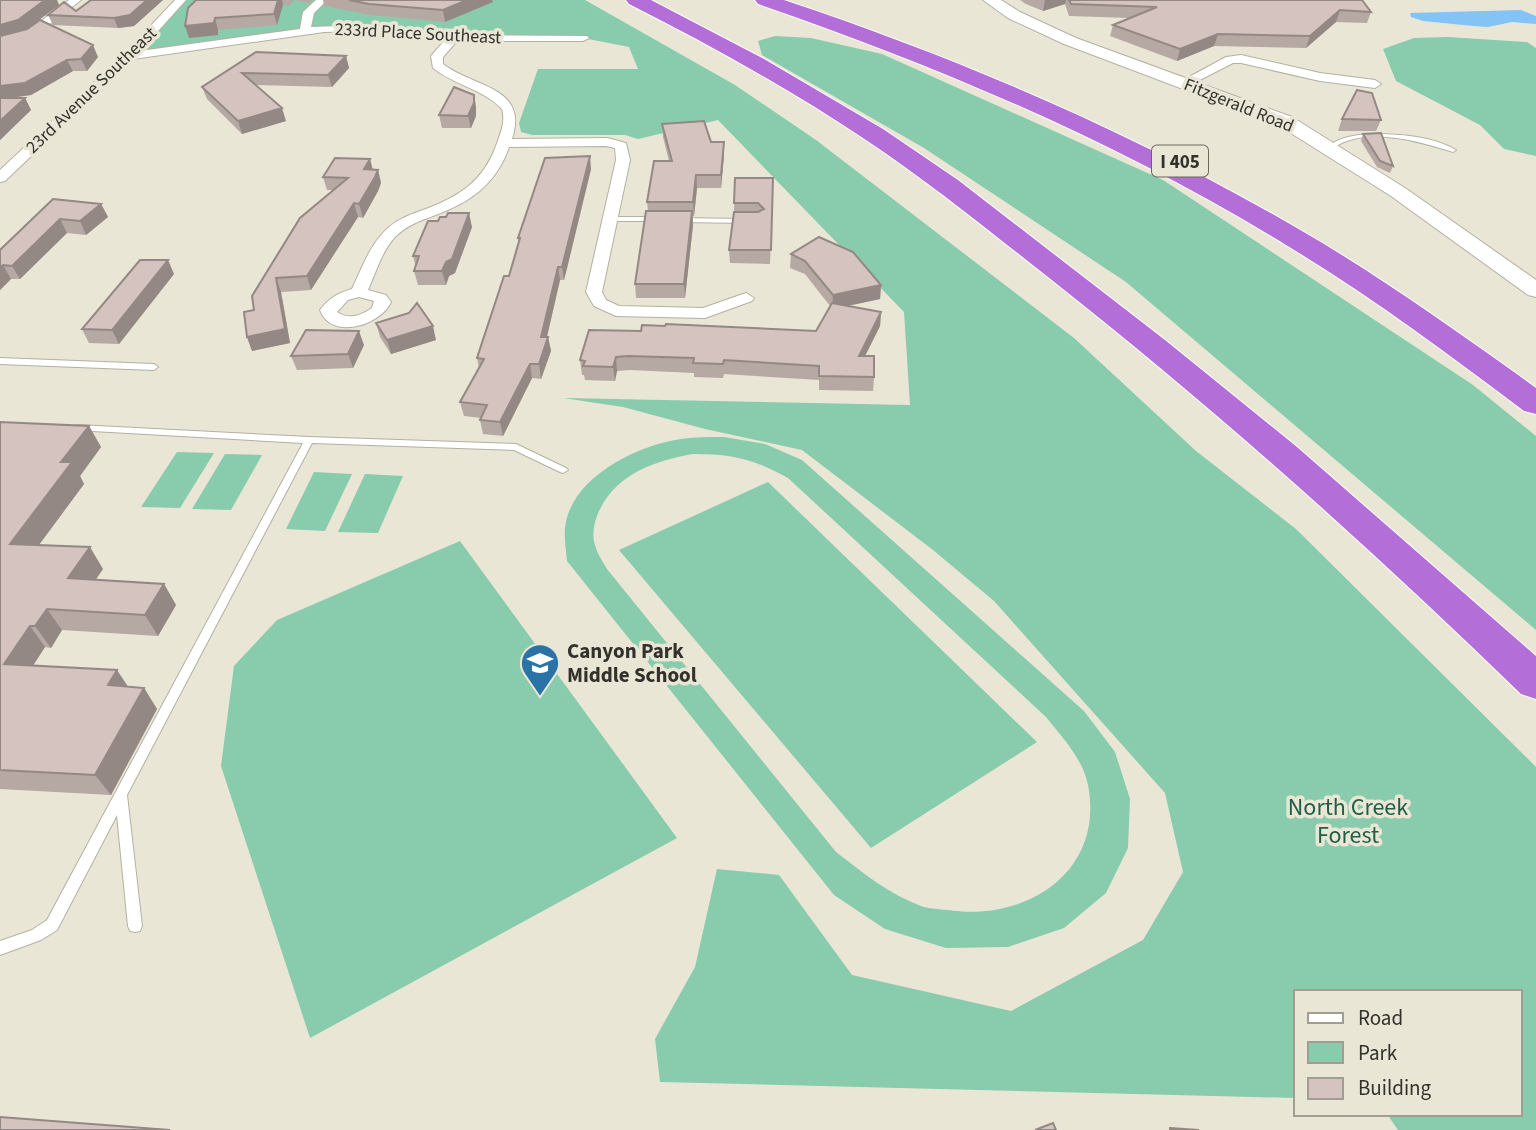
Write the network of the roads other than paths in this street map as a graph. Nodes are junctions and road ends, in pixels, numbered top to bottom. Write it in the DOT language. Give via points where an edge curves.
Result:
graph roads {
  1 [pos="76,0"];
  2 [pos="181,0"];
  3 [pos="322,0"];
  4 [pos="636,0"];
  5 [pos="765,0"];
  6 [pos="795,0"];
  7 [pos="992,1"];
  8 [pos="305,31"];
  9 [pos="454,38"];
  10 [pos="583,38"];
  11 [pos="0,44"];
  12 [pos="129,56"];
  13 [pos="1184,83"];
  14 [pos="1375,84"];
  15 [pos="504,143"];
  16 [pos="1329,148"];
  17 [pos="1452,150"];
  18 [pos="0,178"];
  19 [pos="610,219"];
  20 [pos="758,221"];
  21 [pos="1021,242"];
  22 [pos="1536,290"];
  23 [pos="359,292"];
  24 [pos="746,298"];
  25 [pos="0,361"];
  26 [pos="154,367"];
  27 [pos="1536,381"];
  28 [pos="1536,404"];
  29 [pos="67,427"];
  30 [pos="309,440"];
  31 [pos="563,470"];
  32 [pos="1536,660"];
  33 [pos="1536,682"];
  34 [pos="121,794"];
  35 [pos="135,926"];
  36 [pos="0,948"];
  1 -- 11 [label="street" via="28,36"];
  2 -- 12 [label="street, 23rd Avenue Southeast"];
  3 -- 8 [label="street" via="309,12"];
  4 -- 21 [label="highway" via="867,131"];
  5 -- 28 [label="highway, I 405" via="929,57 1136,151 1292,237"];
  6 -- 27 [label="highway, I 405" via="985,69 1129,135 1268,208"];
  7 -- 13 [label="street, Fitzgerald Road" via="1042,29"];
  8 -- 9 [label="street, 233rd Place Southeast" via="366,28"];
  8 -- 12 [label="street, 233rd Place Southeast"];
  9 -- 10 [label="street, 233rd Place Southeast"];
  9 -- 15 [label="street" via="438,56 438,65 447,74 493,94 508,108 511,120"];
  12 -- 18 [label="street, 23rd Avenue Southeast"];
  13 -- 14 [label="street" via="1241,59"];
  13 -- 16 [label="street, Fitzgerald Road" via="1285,121"];
  15 -- 19 [label="street" via="607,142 621,146 624,160"];
  15 -- 23 [label="street" via="483,185 396,228"];
  16 -- 17 [label="lane" via="1344,138 1401,137"];
  16 -- 22 [label="street, Fitzgerald Road"];
  19 -- 20 [label="lane"];
  19 -- 24 [label="street" via="594,292 600,303 616,312 705,313"];
  21 -- 32 [label="highway" via="1064,261 1186,356 1413,548"];
  21 -- 33 [label="highway" via="1286,454"];
  25 -- 26 [label="lane"];
  29 -- 30 [label="lane"];
  30 -- 31 [label="lane" via="516,447"];
  30 -- 34 [label="lane"];
  34 -- 35 [label="lane"];
  34 -- 36 [label="lane" via="52,925"];
}
